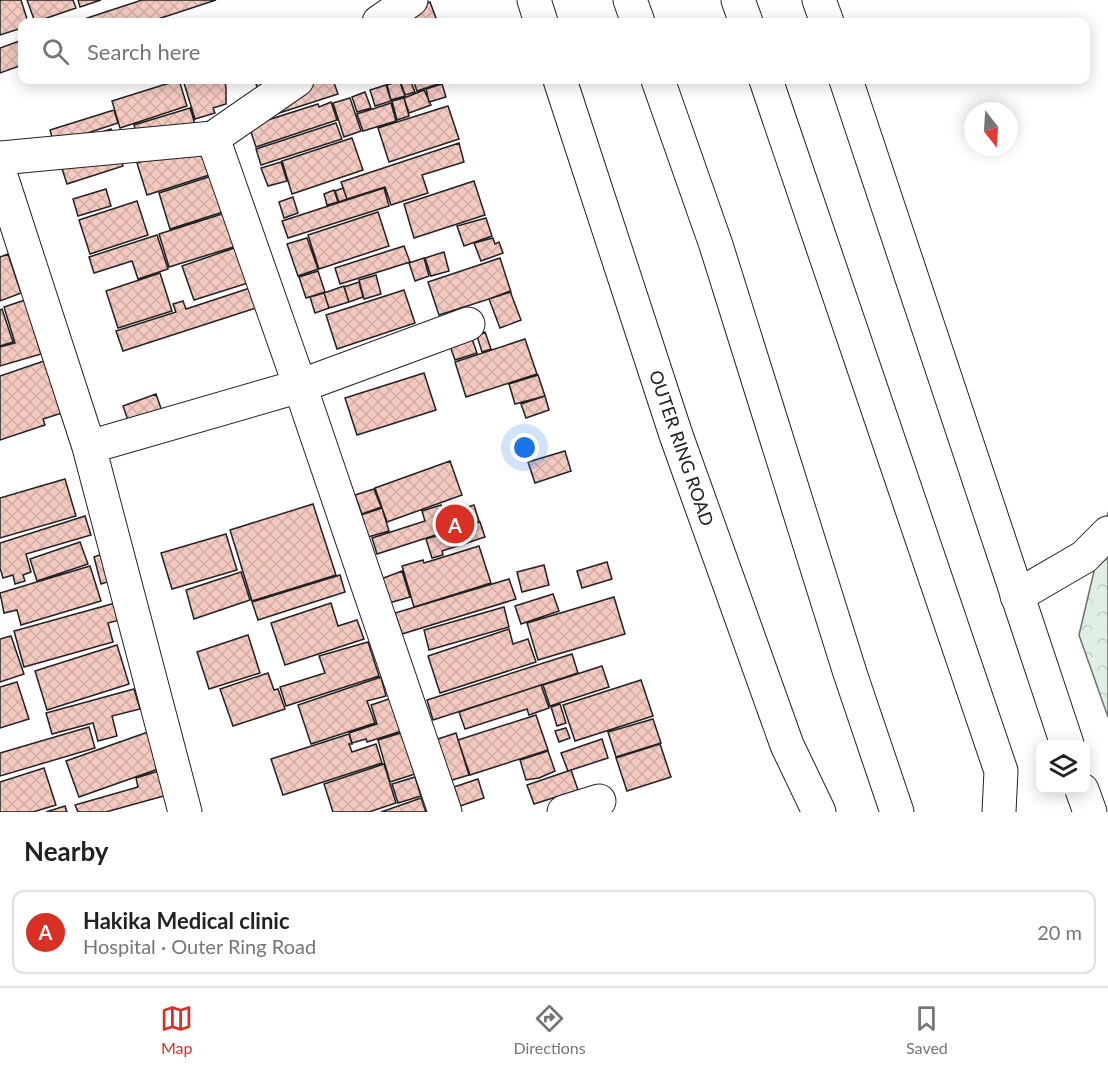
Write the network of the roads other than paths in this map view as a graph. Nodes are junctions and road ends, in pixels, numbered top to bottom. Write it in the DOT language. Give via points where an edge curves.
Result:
graph roads {
  1 [pos="411,0"];
  2 [pos="534,0"];
  3 [pos="630,0"];
  4 [pos="738,0"];
  5 [pos="819,0"];
  6 [pos="385,18"];
  7 [pos="540,18"];
  8 [pos="637,18"];
  9 [pos="745,18"];
  10 [pos="826,18"];
  11 [pos="291,84"];
  12 [pos="561,84"];
  13 [pos="659,84"];
  14 [pos="767,84"];
  15 [pos="847,84"];
  16 [pos="213,138"];
  17 [pos="0,158"];
  18 [pos="0,172"];
  19 [pos="468,324"];
  20 [pos="300,386"];
  21 [pos="89,447"];
  22 [pos="1108,532"];
  23 [pos="1017,596"];
  24 [pos="1066,740"];
  25 [pos="1084,794"];
  26 [pos="599,801"];
  27 [pos="897,810"];
  28 [pos="185,812"];
  29 [pos="445,812"];
  30 [pos="564,812"];
  31 [pos="819,812"];
  32 [pos="999,812"];
  33 [pos="1090,812"];
  1 -- 6 [label="main road"];
  2 -- 7 [label="main road"];
  3 -- 8 [label="main road"];
  4 -- 9 [label="main road"];
  5 -- 10 [label="main road"];
  11 -- 16 [label="main road"];
  12 -- 31 [label="main road, OUTER RING ROAD" via="680,446 787,746"];
  13 -- 27 [label="main road" via="716,245"];
  14 -- 32 [label="main road" via="1001,771"];
  15 -- 23 [label="main road"];
  16 -- 17 [label="main road"];
  16 -- 20 [label="main road"];
  18 -- 21 [label="main road"];
  19 -- 20 [label="main road"];
  20 -- 21 [label="main road"];
  20 -- 29 [label="main road"];
  21 -- 28 [label="main road"];
  22 -- 23 [label="main road" via="1084,557"];
  23 -- 24 [label="main road"];
  25 -- 33 [label="main road"];
  26 -- 30 [label="main road"];
}
